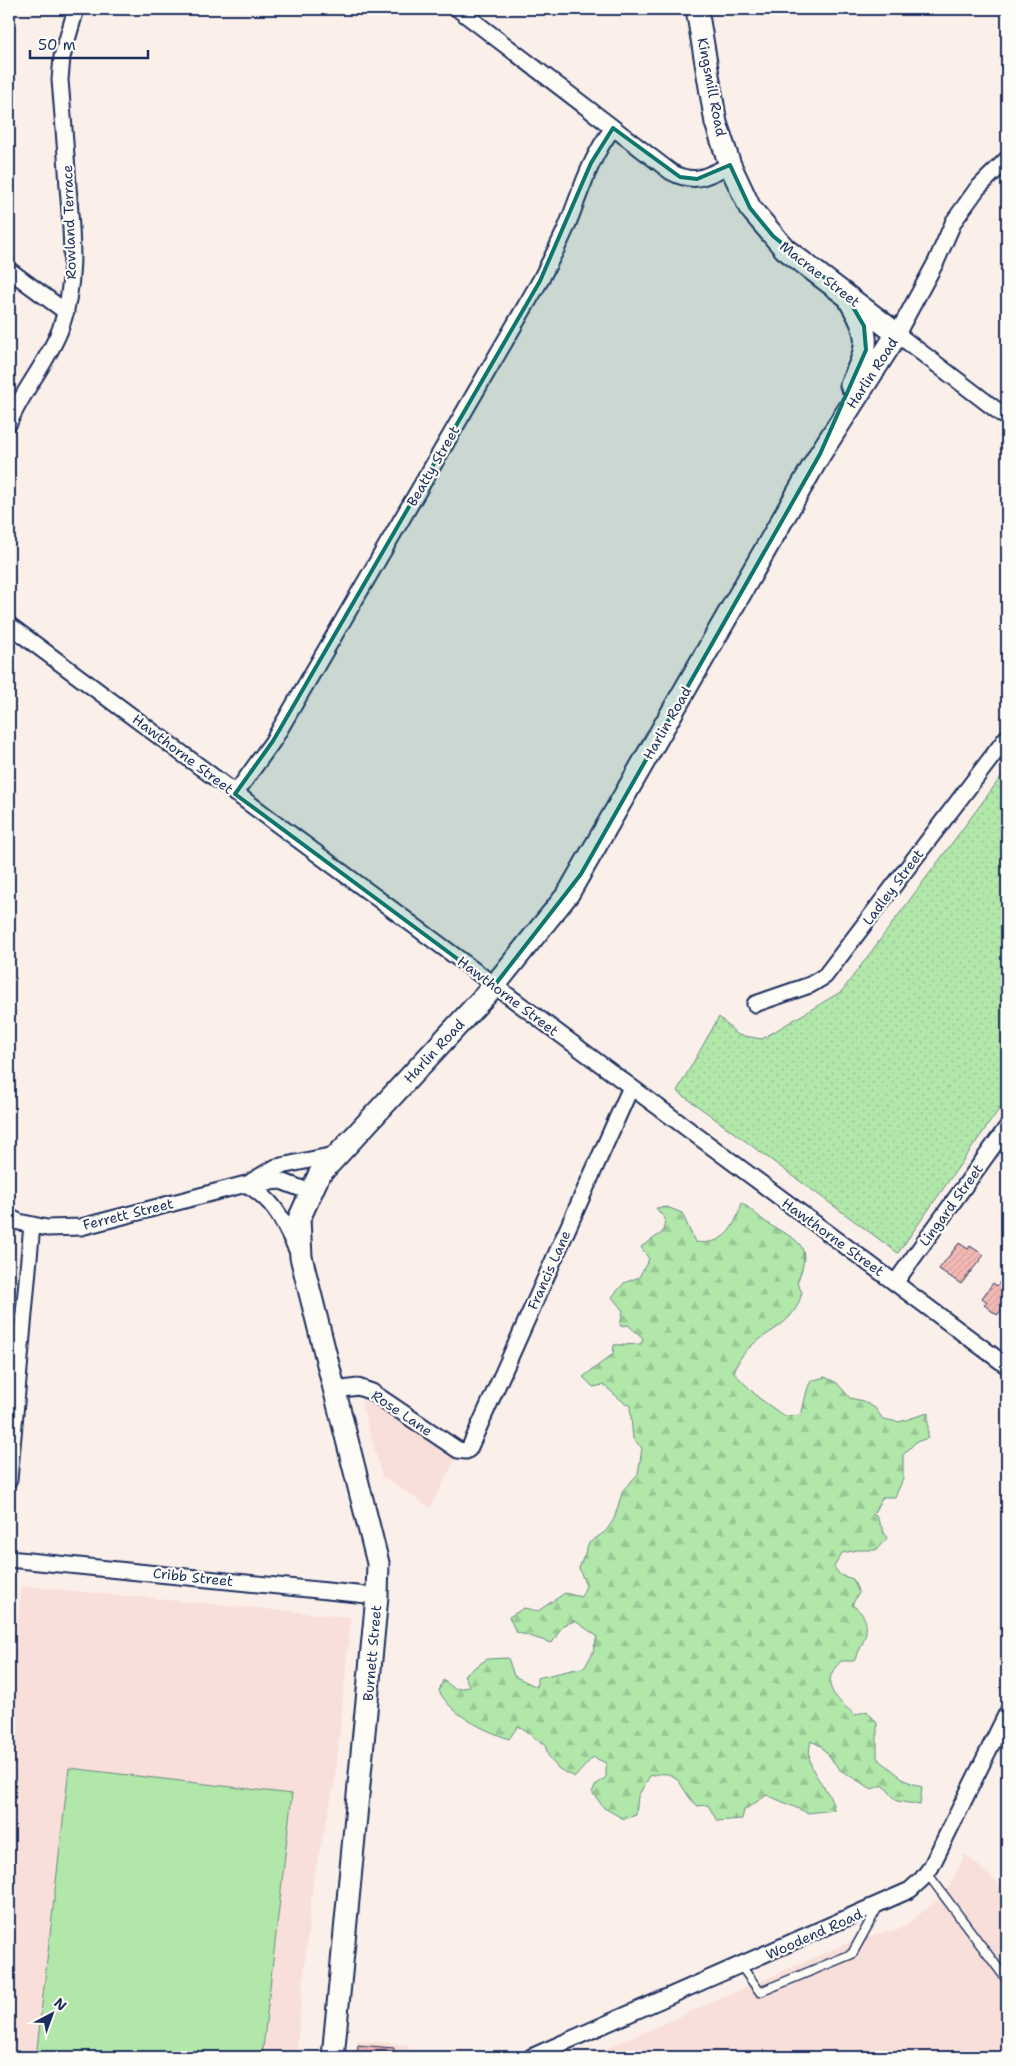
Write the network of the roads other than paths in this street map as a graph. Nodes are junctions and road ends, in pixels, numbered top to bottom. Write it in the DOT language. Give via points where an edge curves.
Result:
graph roads {
  1 [pos="76,9"];
  2 [pos="458,9"];
  3 [pos="697,9"];
  4 [pos="613,128"];
  5 [pos="1007,159"];
  6 [pos="730,165"];
  7 [pos="9,270"];
  8 [pos="846,295"];
  9 [pos="66,312"];
  10 [pos="897,334"];
  11 [pos="1007,418"];
  12 [pos="9,423"];
  13 [pos="820,454"];
  14 [pos="9,625"];
  15 [pos="1007,737"];
  16 [pos="235,794"];
  17 [pos="494,986"];
  18 [pos="754,1004"];
  19 [pos="631,1087"];
  20 [pos="1007,1127"];
  21 [pos="339,1154"];
  22 [pos="246,1184"];
  23 [pos="310,1192"];
  24 [pos="9,1217"];
  25 [pos="32,1225"];
  26 [pos="301,1257"];
  27 [pos="895,1283"];
  28 [pos="1007,1366"];
  29 [pos="335,1390"];
  30 [pos="466,1451"];
  31 [pos="9,1480"];
  32 [pos="9,1559"];
  33 [pos="377,1596"];
  34 [pos="1007,1713"];
  35 [pos="927,1873"];
  36 [pos="879,1905"];
  37 [pos="742,1966"];
  38 [pos="1007,1980"];
  39 [pos="333,2057"];
  40 [pos="532,2057"];
  1 -- 9 [label="street, Rowland Terrace" via="62,57 60,80 73,262"];
  2 -- 4 [label="street"];
  3 -- 6 [label="main road, Kingsmill Road" via="716,122"];
  4 -- 6 [label="street" via="680,177 697,179"];
  4 -- 16 [label="street, Beatty Street" via="598,147 540,281 273,742"];
  5 -- 10 [label="street, Harlin Road" via="965,204"];
  6 -- 8 [label="main road, Macrae Street" via="750,208 773,236"];
  7 -- 9 [label="street"];
  8 -- 10 [label="main road, Macrae Street"];
  8 -- 13 [label="main road" via="864,326 866,350"];
  9 -- 12 [label="street, Rowland Terrace" via="51,349"];
  10 -- 11 [label="street, Macrae Street"];
  10 -- 13 [label="main road, Harlin Road"];
  13 -- 17 [label="main road, Harlin Road" via="581,874 556,911"];
  14 -- 16 [label="street, Hawthorne Street"];
  15 -- 18 [label="street, Ladley Street" via="825,976 810,985"];
  16 -- 17 [label="street, Hawthorne Street"];
  17 -- 19 [label="street, Hawthorne Street"];
  17 -- 21 [label="main road, Harlin Road"];
  19 -- 27 [label="street, Hawthorne Street"];
  19 -- 30 [label="street, Francis Lane"];
  20 -- 27 [label="street, Lingard Street"];
  21 -- 22 [label="street" via="276,1167"];
  21 -- 23 [label="main road, Harlin Road" via="319,1175"];
  22 -- 23 [label="street, Ferrett Street" via="282,1181"];
  22 -- 25 [label="street, Ferrett Street" via="81,1227"];
  22 -- 26 [label="street" via="264,1195 278,1211"];
  23 -- 26 [label="main road, Harlin Road" via="299,1219"];
  24 -- 25 [label="street, Ferrett Street"];
  25 -- 31 [label="street"];
  26 -- 29 [label="main road, Burnett Street"];
  27 -- 28 [label="street, Hawthorne Street"];
  29 -- 30 [label="street, Rose Lane" via="358,1387 372,1392 458,1450"];
  29 -- 33 [label="main road, Burnett Street" via="377,1554"];
  32 -- 33 [label="street, Cribb Street"];
  33 -- 39 [label="main road, Burnett Street"];
  34 -- 35 [label="street, Woodend Road"];
  35 -- 36 [label="street, Woodend Road" via="910,1890"];
  35 -- 38 [label="lane"];
  36 -- 37 [label="street, Woodend Road"];
  36 -- 37 [label="lane" via="852,1954 760,1992"];
  37 -- 40 [label="street, Woodend Road"];
}
